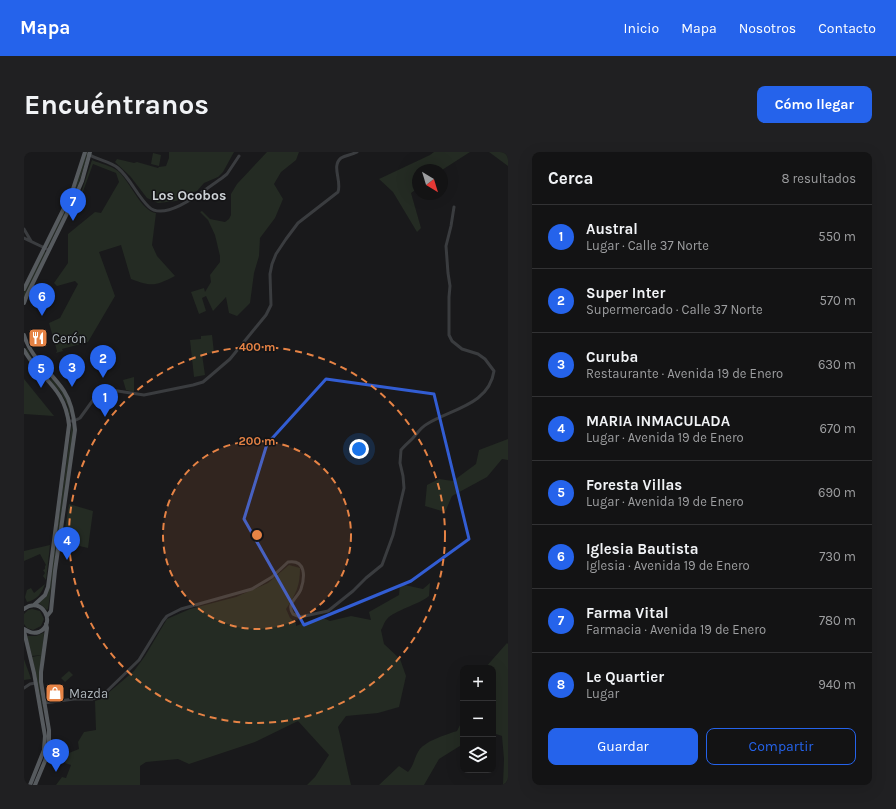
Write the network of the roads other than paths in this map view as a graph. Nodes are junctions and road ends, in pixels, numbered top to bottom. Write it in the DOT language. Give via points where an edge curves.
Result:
graph roads {
  1 [pos="357,152"];
  2 [pos="87,153"];
  3 [pos="238,156"];
  4 [pos="454,207"];
  5 [pos="24,229"];
  6 [pos="24,238"];
  7 [pos="31,241"];
  8 [pos="46,249"];
  9 [pos="24,289"];
  10 [pos="24,303"];
  11 [pos="24,335"];
  12 [pos="24,350"];
  13 [pos="69,421"];
  14 [pos="74,421"];
  15 [pos="34,605"];
  16 [pos="26,606"];
  17 [pos="24,609"];
  18 [pos="47,616"];
  19 [pos="46,624"];
  20 [pos="24,630"];
  21 [pos="36,683"];
  22 [pos="24,688"];
  23 [pos="44,703"];
  24 [pos="45,720"];
  25 [pos="30,785"];
  26 [pos="35,785"];
  1 -- 14 [label="street" via="338,161 336,166 339,189 336,194 298,223 276,254 270,274 271,305 266,315 230,359 203,382 193,385 144,395 111,390 101,392 80,418"];
  2 -- 3 [label="street" via="117,167 156,211 186,203 227,174"];
  2 -- 8 [label="main road" via="80,187"];
  4 -- 23 [label="street" via="446,246 450,286 449,335 452,341 462,348 485,359 494,371 494,376 488,388 478,397 459,410 426,424 401,450 400,463 404,488 393,535 382,565 330,610 300,616 293,614 291,609 301,589 304,569 297,562 288,562 272,577 252,589 170,614 139,660 104,694 92,699"];
  5 -- 7 [label="street"];
  6 -- 7 [label="street"];
  7 -- 8 [label="street"];
  8 -- 9 [label="main road"];
  8 -- 10 [label="main road"];
  11 -- 14 [label="main road" via="34,357 65,392"];
  12 -- 13 [label="main road" via="60,395"];
  13 -- 14 [label="street"];
  13 -- 15 [label="main road" via="48,587"];
  14 -- 18 [label="main road" via="75,430 51,611"];
  15 -- 16 [label="main road"];
  15 -- 18 [label="main road" via="45,611"];
  16 -- 17 [label="main road"];
  18 -- 19 [label="main road"];
  19 -- 20 [label="main road" via="36,633"];
  19 -- 23 [label="main road" via="41,672"];
  20 -- 21 [label="main road"];
  21 -- 22 [label="street"];
  21 -- 24 [label="main road"];
  23 -- 24 [label="main road"];
  24 -- 25 [label="main road" via="44,750"];
  24 -- 26 [label="main road" via="50,736 49,747"];
}
